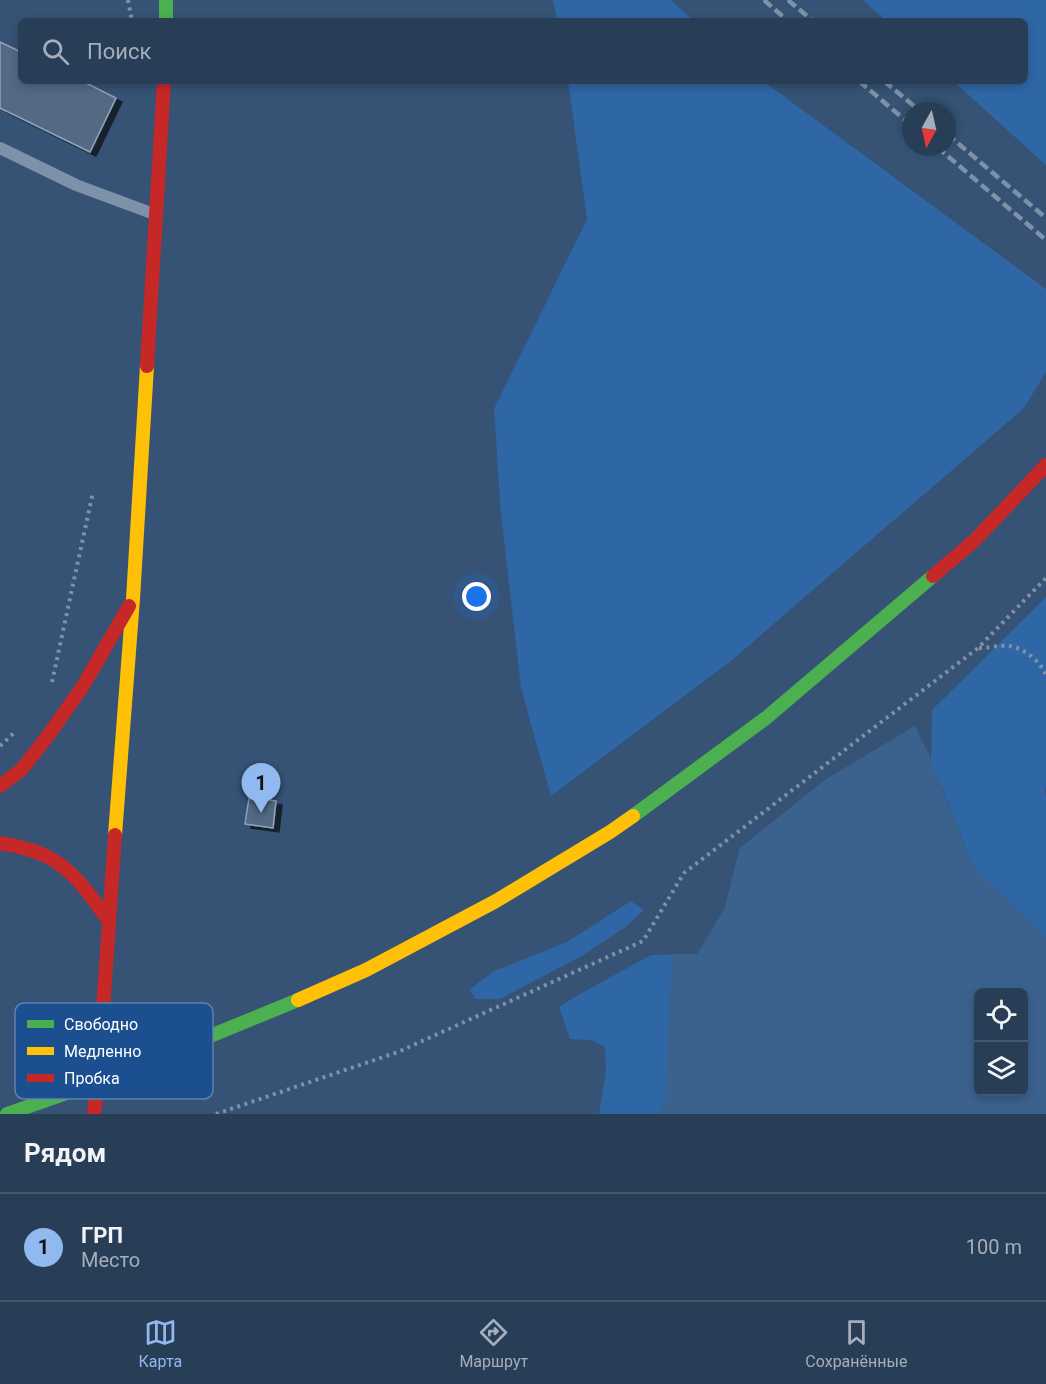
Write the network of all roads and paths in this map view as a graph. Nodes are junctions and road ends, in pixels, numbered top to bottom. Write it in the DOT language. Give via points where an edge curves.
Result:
graph roads {
  1 [pos="128,0"];
  2 [pos="166,0"];
  3 [pos="131,18"];
  4 [pos="166,18"];
  5 [pos="164,84"];
  6 [pos="0,148"];
  7 [pos="156,214"];
  8 [pos="1046,465"];
  9 [pos="93,492"];
  10 [pos="1046,578"];
  11 [pos="133,599"];
  12 [pos="978,648"];
  13 [pos="1046,675"];
  14 [pos="46,690"];
  15 [pos="15,732"];
  16 [pos="0,746"];
  17 [pos="0,786"];
  18 [pos="0,843"];
  19 [pos="108,920"];
  20 [pos="103,1003"];
  21 [pos="213,1035"];
  22 [pos="50,1099"];
  23 [pos="95,1099"];
  24 [pos="7,1114"];
  25 [pos="93,1114"];
  26 [pos="216,1114"];
  1 -- 3 [label="path"];
  2 -- 4 [label="street"];
  5 -- 7 [label="street"];
  6 -- 7 [label="lane" via="76,185"];
  7 -- 11 [label="street"];
  8 -- 21 [label="street" via="974,541 766,718 610,832 496,901 366,970"];
  9 -- 14 [label="path" via="52,682"];
  10 -- 12 [label="path"];
  11 -- 17 [label="street" via="83,686 50,733 22,769"];
  11 -- 19 [label="street"];
  12 -- 13 [label="path" via="1010,646 1026,652"];
  12 -- 26 [label="path" via="684,873 642,940 398,1052"];
  15 -- 16 [label="path"];
  18 -- 19 [label="street" via="48,857 68,871"];
  19 -- 20 [label="street"];
  22 -- 24 [label="street"];
  23 -- 25 [label="street"];
}
